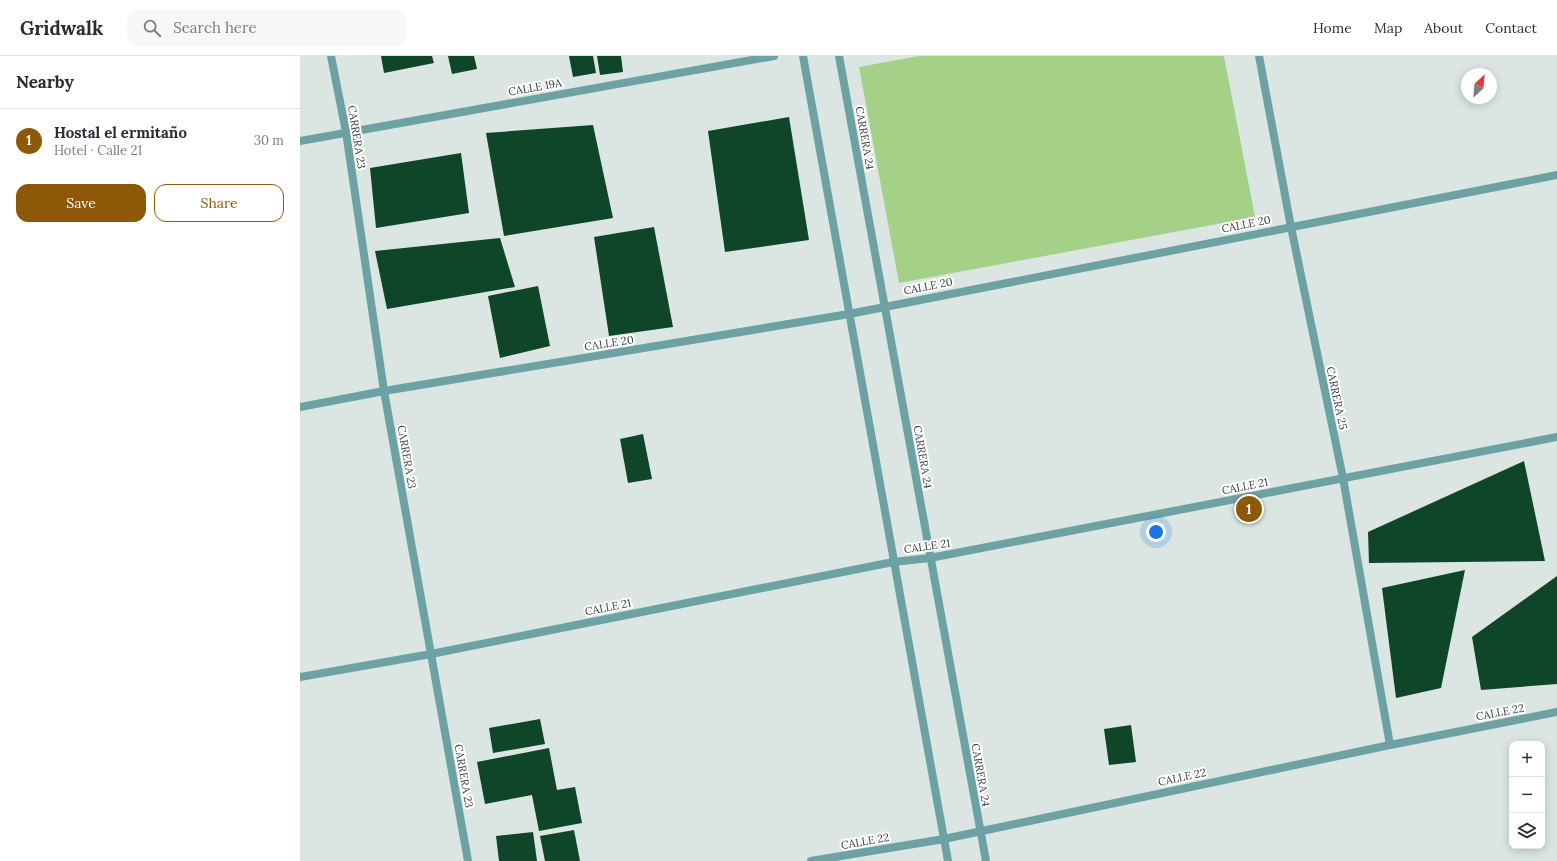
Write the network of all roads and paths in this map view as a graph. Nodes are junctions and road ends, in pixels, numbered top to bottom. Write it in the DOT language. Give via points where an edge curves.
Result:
graph roads {
  1 [pos="331,56"];
  2 [pos="774,56"];
  3 [pos="803,56"];
  4 [pos="839,56"];
  5 [pos="1259,56"];
  6 [pos="346,132"];
  7 [pos="300,141"];
  8 [pos="1557,175"];
  9 [pos="1291,227"];
  10 [pos="885,306"];
  11 [pos="849,314"];
  12 [pos="384,391"];
  13 [pos="300,407"];
  14 [pos="1557,437"];
  15 [pos="1343,478"];
  16 [pos="930,558"];
  17 [pos="894,562"];
  18 [pos="431,654"];
  19 [pos="300,677"];
  20 [pos="1557,712"];
  21 [pos="1390,745"];
  22 [pos="980,830"];
  23 [pos="944,838"];
  24 [pos="468,861"];
  25 [pos="811,861"];
  26 [pos="948,861"];
  27 [pos="986,861"];
  1 -- 6 [label="street, CARRERA 23"];
  2 -- 6 [label="street, CALLE 19A"];
  3 -- 11 [label="street"];
  4 -- 10 [label="street, CARRERA 24"];
  5 -- 9 [label="street, CARRERA 25"];
  6 -- 7 [label="street, CALLE 19A"];
  6 -- 12 [label="street, CARRERA 23"];
  8 -- 9 [label="street, CALLE 20"];
  9 -- 10 [label="street, CALLE 20"];
  9 -- 15 [label="street, CARRERA 25"];
  10 -- 11 [label="street, CALLE 20"];
  10 -- 16 [label="street, CARRERA 24"];
  11 -- 12 [label="street, CALLE 20"];
  11 -- 17 [label="street"];
  12 -- 13 [label="street, CALLE 20"];
  12 -- 18 [label="street, CARRERA 23"];
  14 -- 15 [label="street, CALLE 21"];
  15 -- 16 [label="street, CALLE 21"];
  15 -- 21 [label="street, CARRERA 25"];
  16 -- 17 [label="street, CALLE 21"];
  16 -- 22 [label="street, CARRERA 24"];
  17 -- 18 [label="street, CALLE 21"];
  17 -- 23 [label="street"];
  18 -- 19 [label="street, CALLE 21"];
  18 -- 24 [label="street, CARRERA 23"];
  20 -- 21 [label="street, CALLE 22"];
  21 -- 22 [label="street, CALLE 22"];
  22 -- 23 [label="street, CALLE 22"];
  22 -- 27 [label="street, CARRERA 24"];
  23 -- 25 [label="street, CALLE 22"];
  23 -- 26 [label="street"];
}
